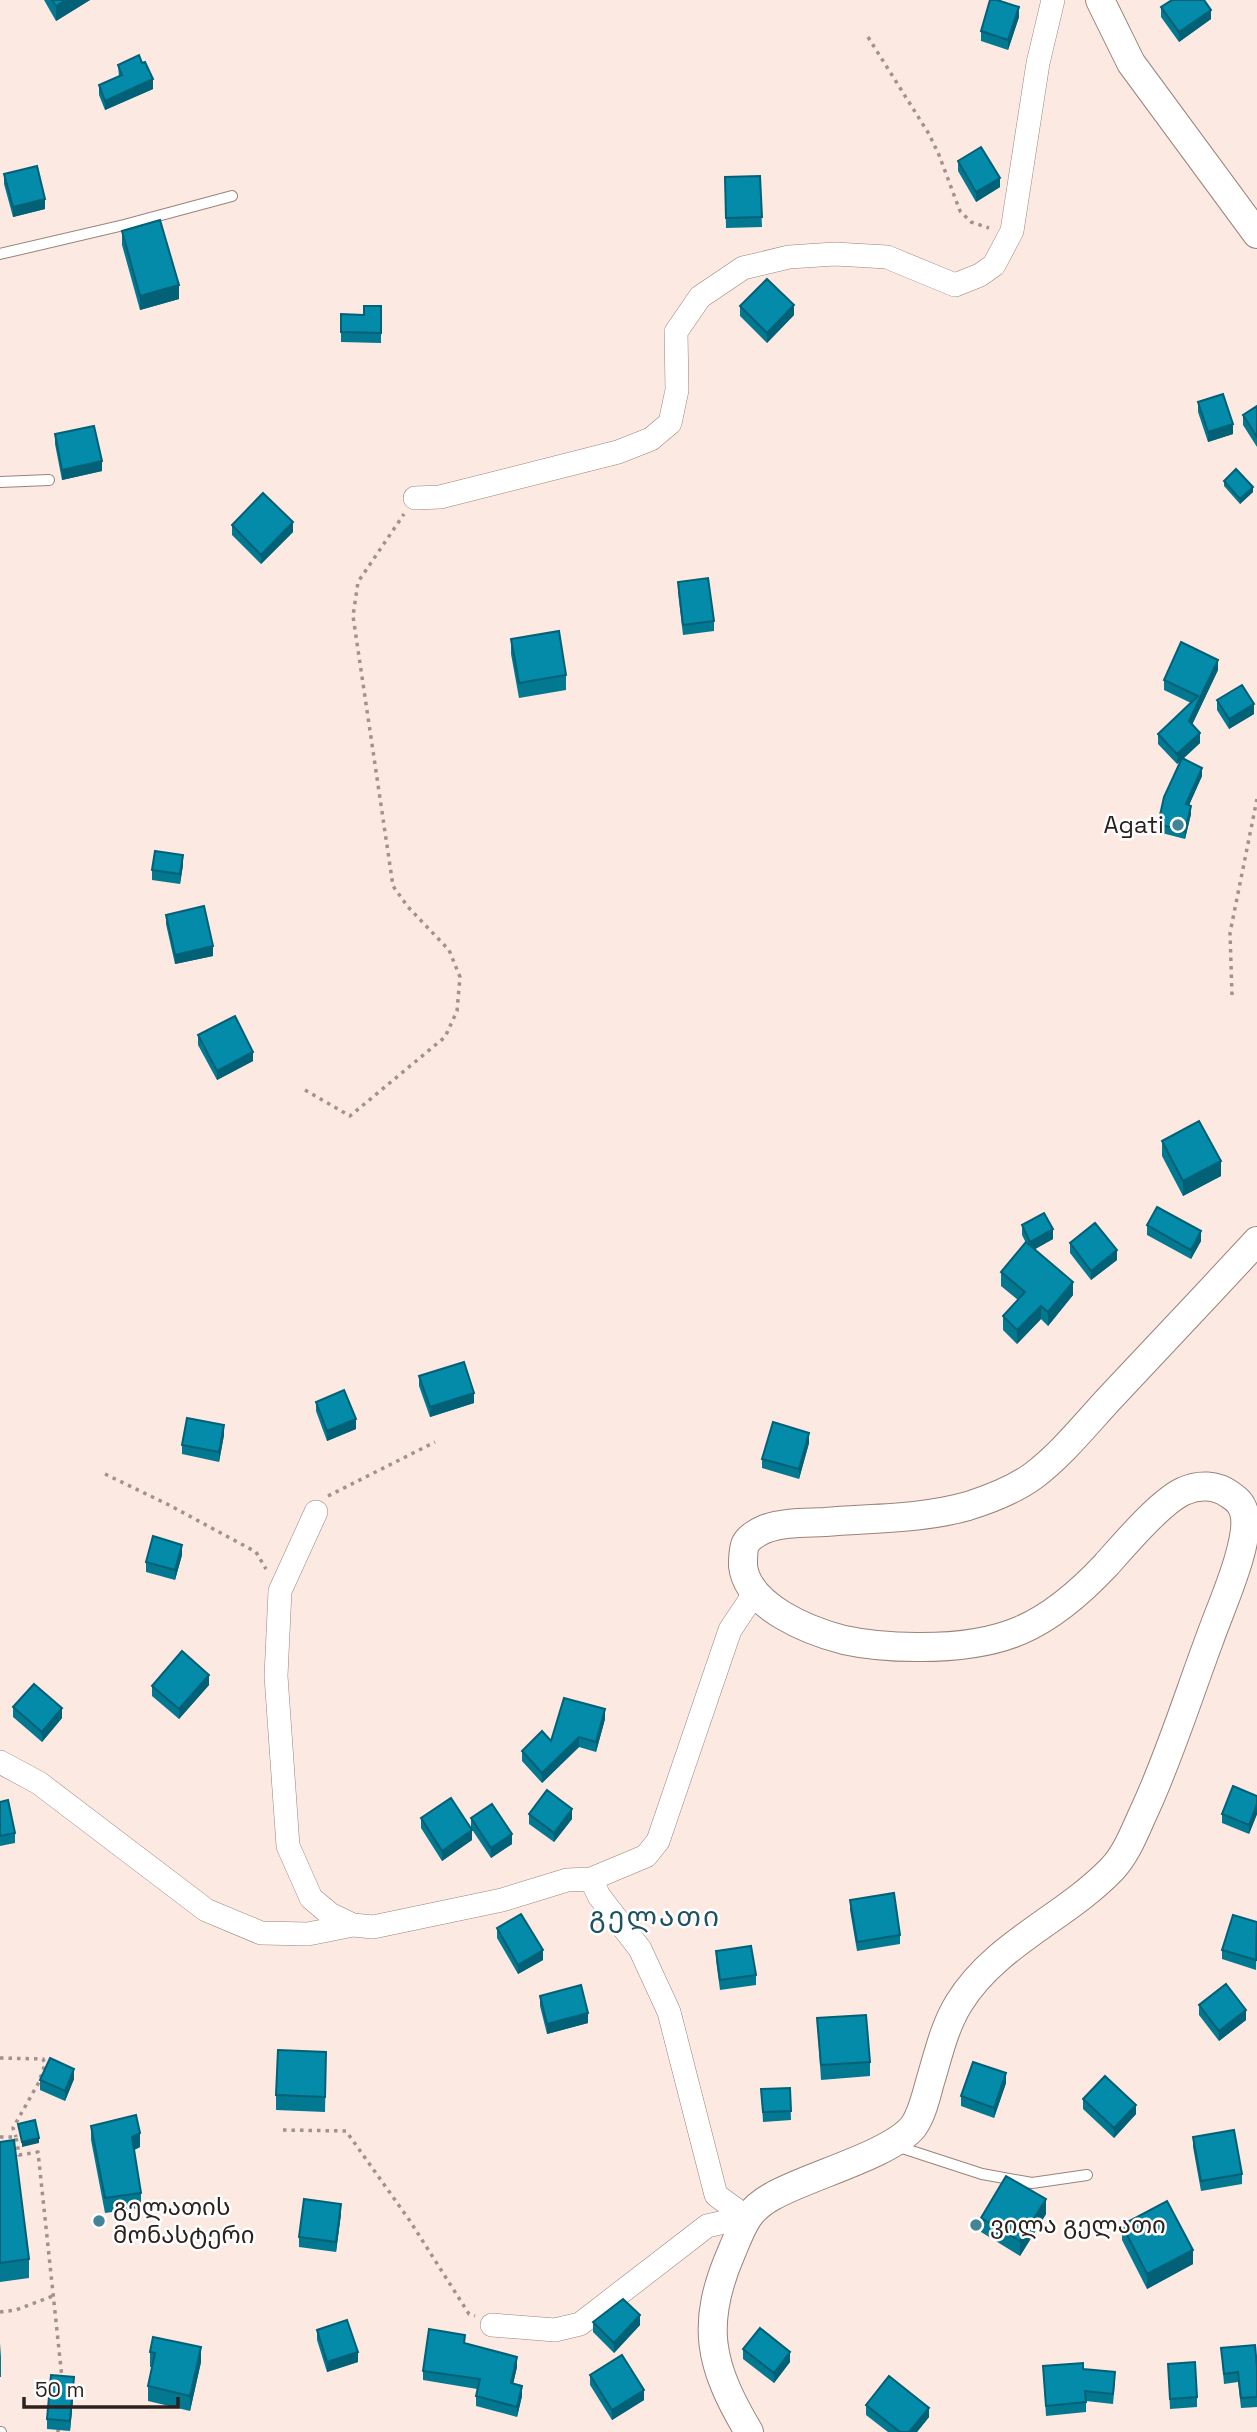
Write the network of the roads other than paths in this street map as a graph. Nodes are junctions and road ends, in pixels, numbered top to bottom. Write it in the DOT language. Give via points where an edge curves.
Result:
graph roads {
  1 [pos="1053,0"];
  2 [pos="1100,0"];
  3 [pos="232,196"];
  4 [pos="1257,233"];
  5 [pos="0,254"];
  6 [pos="49,480"];
  7 [pos="0,482"];
  8 [pos="415,498"];
  9 [pos="1257,1241"];
  10 [pos="316,1512"];
  11 [pos="754,1594"];
  12 [pos="0,1762"];
  13 [pos="591,1879"];
  14 [pos="353,1925"];
  15 [pos="892,2144"];
  16 [pos="1087,2175"];
  17 [pos="746,2217"];
  18 [pos="492,2325"];
  19 [pos="748,2432"];
  1 -- 8 [label="street" via="1038,63 1012,231 994,265 955,285 887,257 789,257 743,268 700,297 676,332 677,390 670,423 651,439 618,452 440,497"];
  2 -- 4 [label="street" via="1131,63"];
  3 -- 5 [label="lane"];
  6 -- 7 [label="lane"];
  9 -- 11 [label="street" via="1033,1476 997,1496 961,1508 780,1525 759,1531 746,1542 742,1558"];
  10 -- 14 [label="street" via="280,1591 276,1676 288,1846 311,1898"];
  11 -- 13 [label="street" via="730,1630 657,1841 646,1856"];
  11 -- 15 [label="street" via="813,1630 848,1641 957,1648 997,1640 1054,1612 1180,1492 1217,1487 1237,1498 1245,1514 1234,1573 1131,1841 1116,1865 1009,1949 958,2004 924,2103 913,2126"];
  12 -- 14 [label="street" via="39,1783 206,1910 261,1933 308,1934"];
  13 -- 14 [label="street" via="567,1880 429,1917 373,1927"];
  13 -- 17 [label="street" via="640,1949 669,2012 716,2194"];
  15 -- 16 [label="lane" via="982,2174 1031,2183"];
  15 -- 17 [label="street" via="789,2188"];
  17 -- 18 [label="street" via="707,2225 580,2324 555,2330"];
  17 -- 19 [label="street" via="718,2283 711,2328 715,2364"];
}
